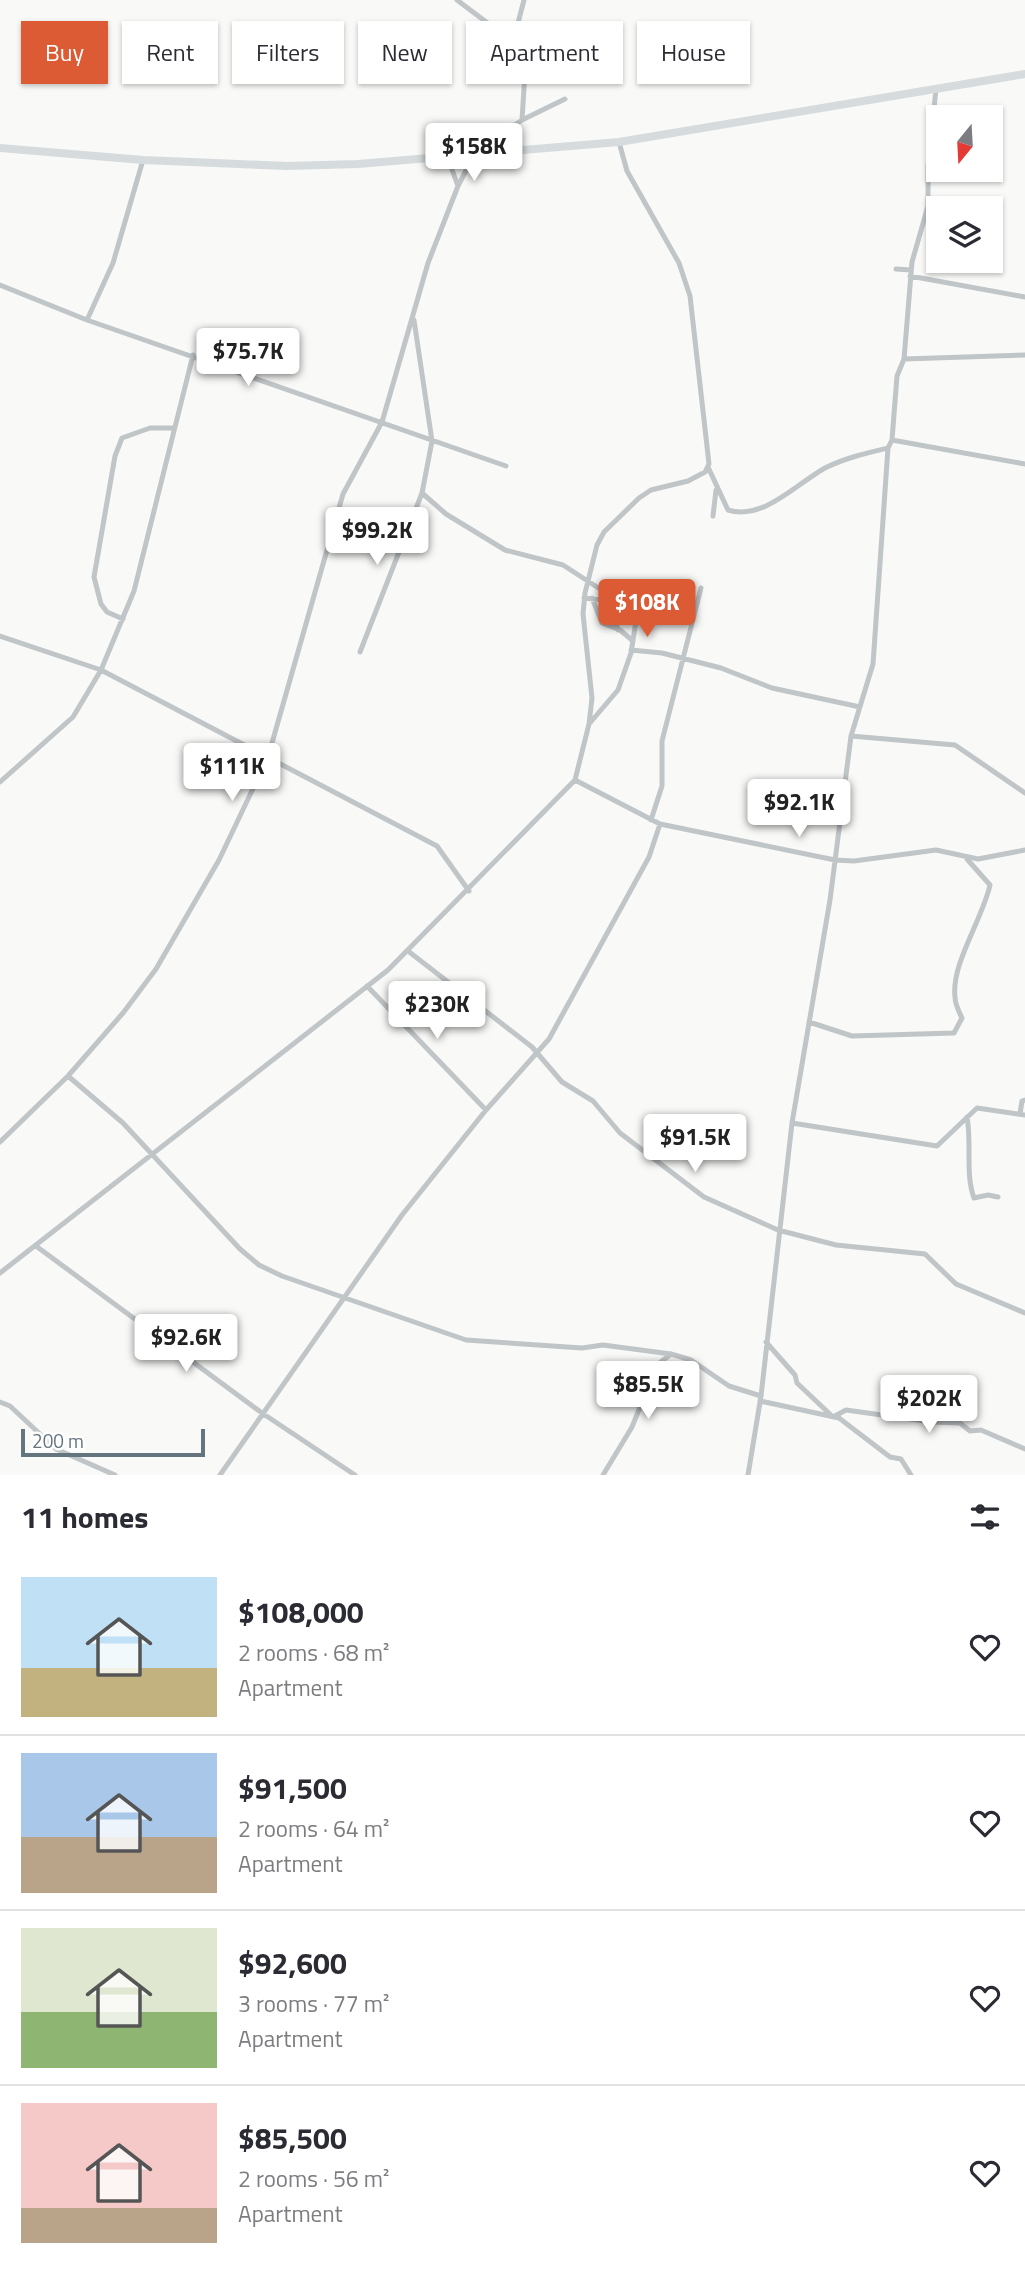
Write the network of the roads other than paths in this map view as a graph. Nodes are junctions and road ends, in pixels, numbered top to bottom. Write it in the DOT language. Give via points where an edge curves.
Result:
graph roads {
  1 [pos="457,0"];
  2 [pos="524,0"];
  3 [pos="485,21"];
  4 [pos="518,21"];
  5 [pos="1025,74"];
  6 [pos="523,84"];
  7 [pos="936,89"];
  8 [pos="565,99"];
  9 [pos="522,120"];
  10 [pos="618,142"];
  11 [pos="0,148"];
  12 [pos="475,153"];
  13 [pos="447,156"];
  14 [pos="143,160"];
  15 [pos="458,186"];
  16 [pos="895,269"];
  17 [pos="910,273"];
  18 [pos="0,285"];
  19 [pos="1025,297"];
  20 [pos="414,319"];
  21 [pos="87,320"];
  22 [pos="193,355"];
  23 [pos="1025,355"];
  24 [pos="904,359"];
  25 [pos="382,422"];
  26 [pos="173,428"];
  27 [pos="892,439"];
  28 [pos="432,441"];
  29 [pos="888,449"];
  30 [pos="1025,464"];
  31 [pos="506,466"];
  32 [pos="708,467"];
  33 [pos="716,490"];
  34 [pos="422,493"];
  35 [pos="713,516"];
  36 [pos="587,582"];
  37 [pos="701,588"];
  38 [pos="584,598"];
  39 [pos="592,598"];
  40 [pos="608,601"];
  41 [pos="123,619"];
  42 [pos="618,630"];
  43 [pos="0,636"];
  44 [pos="633,641"];
  45 [pos="631,650"];
  46 [pos="360,652"];
  47 [pos="682,658"];
  48 [pos="101,670"];
  49 [pos="860,707"];
  50 [pos="589,724"];
  51 [pos="851,736"];
  52 [pos="268,757"];
  53 [pos="575,780"];
  54 [pos="0,782"];
  55 [pos="1025,793"];
  56 [pos="651,820"];
  57 [pos="660,824"];
  58 [pos="1025,850"];
  59 [pos="966,858"];
  60 [pos="835,860"];
  61 [pos="469,891"];
  62 [pos="408,951"];
  63 [pos="367,986"];
  64 [pos="809,1022"];
  65 [pos="537,1054"];
  66 [pos="68,1076"];
  67 [pos="1025,1100"];
  68 [pos="486,1110"];
  69 [pos="1023,1114"];
  70 [pos="967,1117"];
  71 [pos="792,1123"];
  72 [pos="0,1142"];
  73 [pos="151,1152"];
  74 [pos="998,1197"];
  75 [pos="778,1230"];
  76 [pos="36,1246"];
  77 [pos="0,1273"];
  78 [pos="343,1297"];
  79 [pos="1025,1313"];
  80 [pos="766,1342"];
  81 [pos="671,1354"];
  82 [pos="760,1398"];
  83 [pos="0,1402"];
  84 [pos="262,1413"];
  85 [pos="832,1417"];
  86 [pos="1025,1449"];
  87 [pos="115,1475"];
  88 [pos="220,1475"];
  89 [pos="355,1475"];
  90 [pos="603,1475"];
  91 [pos="748,1475"];
  92 [pos="911,1475"];
  1 -- 3 [label="street"];
  2 -- 4 [label="street"];
  5 -- 7 [label="main road"];
  6 -- 9 [label="street"];
  7 -- 10 [label="main road"];
  7 -- 17 [label="street" via="928,206"];
  8 -- 9 [label="street"];
  9 -- 12 [label="street"];
  10 -- 12 [label="main road"];
  10 -- 32 [label="street" via="627,171 679,263 690,296"];
  11 -- 14 [label="main road"];
  12 -- 13 [label="main road"];
  12 -- 15 [label="street"];
  13 -- 14 [label="main road" via="287,166"];
  13 -- 15 [label="street"];
  14 -- 21 [label="street" via="113,263"];
  15 -- 20 [label="street" via="428,263"];
  16 -- 17 [label="street"];
  17 -- 19 [label="street"];
  17 -- 24 [label="street"];
  18 -- 21 [label="street"];
  20 -- 25 [label="street"];
  20 -- 28 [label="street"];
  21 -- 22 [label="street"];
  22 -- 25 [label="street"];
  22 -- 26 [label="street"];
  23 -- 24 [label="street"];
  24 -- 27 [label="street" via="897,376"];
  25 -- 28 [label="street"];
  25 -- 52 [label="street" via="343,494"];
  26 -- 41 [label="street" via="134,591"];
  26 -- 41 [label="street" via="150,428 122,438 115,456 94,577 101,604"];
  27 -- 29 [label="street"];
  27 -- 30 [label="street"];
  28 -- 31 [label="street"];
  28 -- 34 [label="street"];
  29 -- 33 [label="street" via="825,469 789,494 751,512 728,510"];
  29 -- 49 [label="street" via="873,664"];
  32 -- 33 [label="street"];
  32 -- 36 [label="street" via="688,481 651,491 618,517 597,545"];
  33 -- 35 [label="street"];
  34 -- 36 [label="street" via="446,514 505,550 563,565"];
  34 -- 46 [label="street"];
  36 -- 38 [label="street"];
  36 -- 40 [label="street" via="600,589"];
  37 -- 47 [label="street"];
  38 -- 39 [label="street"];
  38 -- 50 [label="street" via="592,698"];
  39 -- 40 [label="street"];
  39 -- 42 [label="street" via="602,623"];
  40 -- 42 [label="street"];
  40 -- 44 [label="street" via="638,608"];
  41 -- 48 [label="street"];
  42 -- 44 [label="street"];
  43 -- 48 [label="street"];
  44 -- 45 [label="street"];
  45 -- 47 [label="street"];
  45 -- 50 [label="street" via="618,690"];
  47 -- 49 [label="street" via="772,688"];
  47 -- 56 [label="street" via="662,741 662,786"];
  48 -- 52 [label="street"];
  48 -- 54 [label="street" via="73,717"];
  49 -- 51 [label="street"];
  50 -- 53 [label="street"];
  51 -- 55 [label="street" via="955,745"];
  51 -- 60 [label="street"];
  52 -- 61 [label="street" via="437,846"];
  52 -- 66 [label="street" via="219,860 156,969"];
  53 -- 56 [label="street"];
  53 -- 61 [label="street"];
  56 -- 57 [label="street"];
  57 -- 60 [label="street"];
  57 -- 65 [label="street" via="649,857 614,924 550,1039"];
  58 -- 59 [label="street"];
  59 -- 60 [label="street" via="936,850"];
  59 -- 64 [label="street" via="990,885 960,970 954,996 962,1018 954,1033 852,1036"];
  60 -- 64 [label="street"];
  61 -- 62 [label="street"];
  62 -- 63 [label="street"];
  62 -- 65 [label="street"];
  63 -- 68 [label="street"];
  63 -- 73 [label="street"];
  64 -- 71 [label="street"];
  65 -- 68 [label="street"];
  65 -- 75 [label="street" via="562,1082 593,1101 620,1133 704,1197"];
  66 -- 72 [label="street"];
  66 -- 73 [label="street"];
  67 -- 69 [label="street"];
  68 -- 78 [label="street"];
  69 -- 70 [label="street" via="977,1108"];
  70 -- 71 [label="street" via="937,1146"];
  70 -- 74 [label="street" via="970,1188 974,1198"];
  71 -- 75 [label="street"];
  73 -- 76 [label="street"];
  73 -- 78 [label="street" via="259,1265"];
  75 -- 79 [label="street" via="836,1245 925,1254 956,1284"];
  75 -- 80 [label="street"];
  76 -- 77 [label="street"];
  76 -- 84 [label="street"];
  78 -- 81 [label="street" via="466,1339 582,1349 603,1345"];
  78 -- 84 [label="street"];
  80 -- 82 [label="street"];
  80 -- 85 [label="street" via="797,1383"];
  81 -- 82 [label="street"];
  81 -- 90 [label="street" via="657,1365 632,1427"];
  82 -- 85 [label="street"];
  82 -- 91 [label="street"];
  83 -- 87 [label="street" via="18,1412 55,1449"];
  84 -- 88 [label="street"];
  84 -- 89 [label="street"];
  85 -- 86 [label="street" via="846,1410 960,1423 970,1431 988,1432"];
  85 -- 92 [label="street" via="890,1457 901,1459"];
}
